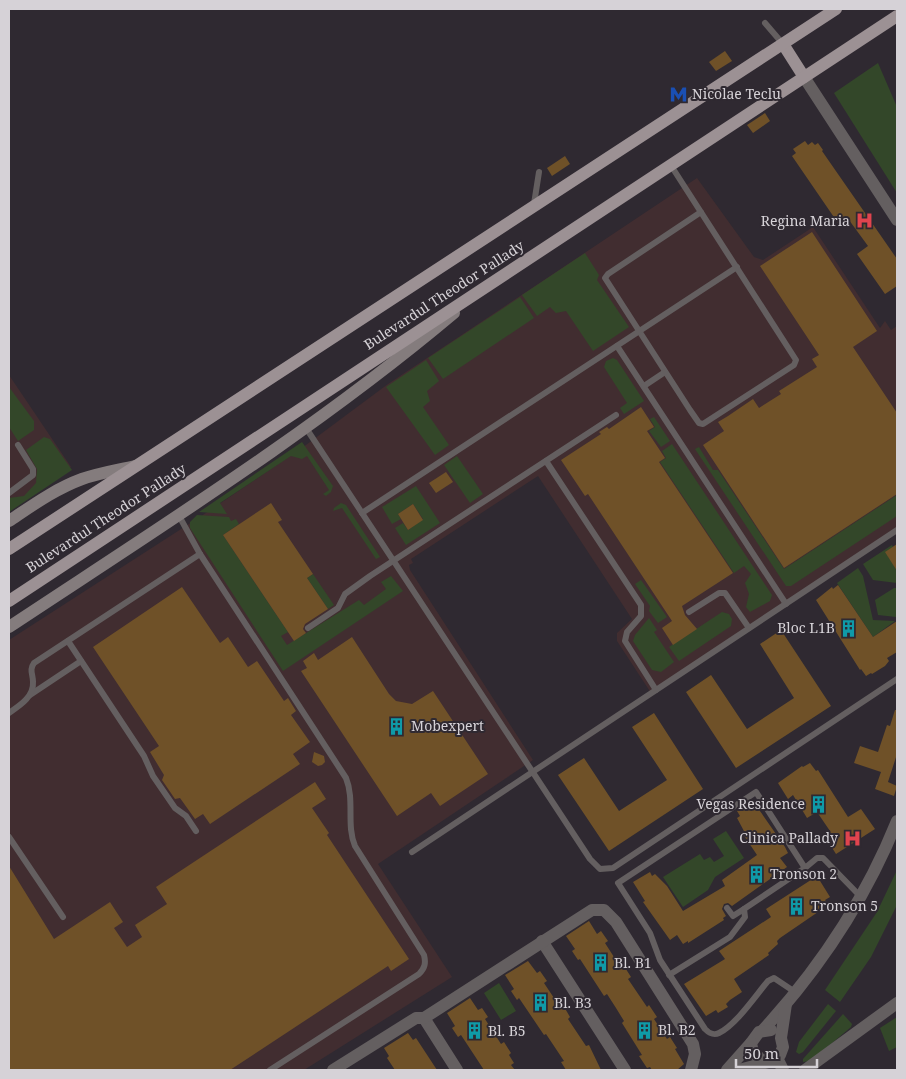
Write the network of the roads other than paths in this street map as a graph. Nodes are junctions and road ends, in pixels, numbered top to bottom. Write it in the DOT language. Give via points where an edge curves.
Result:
graph roads {
  1 [pos="836,9"];
  2 [pos="897,16"];
  3 [pos="765,23"];
  4 [pos="783,44"];
  5 [pos="804,76"];
  6 [pos="670,164"];
  7 [pos="538,172"];
  8 [pos="534,204"];
  9 [pos="701,212"];
  10 [pos="897,220"];
  11 [pos="737,267"];
  12 [pos="483,288"];
  13 [pos="639,332"];
  14 [pos="617,346"];
  15 [pos="665,372"];
  16 [pos="644,386"];
  17 [pos="616,415"];
  18 [pos="306,428"];
  19 [pos="18,445"];
  20 [pos="546,460"];
  21 [pos="135,466"];
  22 [pos="9,493"];
  23 [pos="362,513"];
  24 [pos="178,514"];
  25 [pos="9,521"];
  26 [pos="897,530"];
  27 [pos="9,548"];
  28 [pos="200,554"];
  29 [pos="394,561"];
  30 [pos="9,601"];
  31 [pos="786,604"];
  32 [pos="689,612"];
  33 [pos="9,627"];
  34 [pos="308,628"];
  35 [pos="749,628"];
  36 [pos="68,641"];
  37 [pos="81,661"];
  38 [pos="897,679"];
  39 [pos="656,690"];
  40 [pos="29,696"];
  41 [pos="9,713"];
  42 [pos="532,771"];
  43 [pos="897,821"];
  44 [pos="196,831"];
  45 [pos="9,837"];
  46 [pos="412,852"];
  47 [pos="805,868"];
  48 [pos="860,896"];
  49 [pos="727,908"];
  50 [pos="744,908"];
  51 [pos="63,917"];
  52 [pos="542,941"];
  53 [pos="669,975"];
  54 [pos="795,992"];
  55 [pos="897,1003"];
  56 [pos="786,1004"];
  57 [pos="424,1018"];
  58 [pos="763,1030"];
  59 [pos="781,1038"];
  60 [pos="751,1044"];
  61 [pos="777,1058"];
  62 [pos="764,1062"];
  63 [pos="270,1070"];
  64 [pos="333,1070"];
  65 [pos="457,1070"];
  66 [pos="625,1070"];
  67 [pos="691,1070"];
  68 [pos="727,1070"];
  69 [pos="739,1070"];
  70 [pos="783,1070"];
  71 [pos="805,1070"];
  1 -- 4 [label="main road, Bulevardul Theodor Pallady"];
  2 -- 5 [label="main road, Bulevardul Theodor Pallady"];
  3 -- 4 [label="lane"];
  4 -- 5 [label="main road"];
  4 -- 8 [label="main road, Bulevardul Theodor Pallady"];
  5 -- 6 [label="main road, Bulevardul Theodor Pallady"];
  5 -- 10 [label="street"];
  6 -- 9 [label="lane"];
  6 -- 12 [label="main road, Bulevardul Theodor Pallady"];
  7 -- 8 [label="lane"];
  8 -- 21 [label="main road, Bulevardul Theodor Pallady"];
  9 -- 11 [label="lane"];
  9 -- 13 [label="lane" via="606,276 606,283"];
  11 -- 13 [label="lane"];
  11 -- 15 [label="lane" via="796,360 794,364 702,424"];
  12 -- 18 [label="street" via="386,368"];
  12 -- 30 [label="main road, Bulevardul Theodor Pallady"];
  13 -- 14 [label="lane"];
  13 -- 15 [label="lane"];
  14 -- 16 [label="lane"];
  14 -- 23 [label="lane"];
  15 -- 16 [label="lane"];
  16 -- 31 [label="lane"];
  17 -- 20 [label="lane"];
  18 -- 23 [label="lane"];
  18 -- 24 [label="street"];
  19 -- 22 [label="lane" via="34,469 33,475"];
  20 -- 29 [label="lane"];
  20 -- 39 [label="lane" via="640,605 641,616 627,632 625,641"];
  21 -- 25 [label="street, Bulevardul Theodor Pallady" via="70,484"];
  21 -- 27 [label="main road, Bulevardul Theodor Pallady"];
  23 -- 29 [label="lane"];
  24 -- 28 [label="lane"];
  24 -- 33 [label="street"];
  26 -- 31 [label="lane"];
  28 -- 36 [label="lane"];
  28 -- 63 [label="lane" via="346,778 355,846 426,961 419,974"];
  29 -- 34 [label="lane" via="345,594 338,608"];
  29 -- 42 [label="lane"];
  31 -- 35 [label="lane"];
  32 -- 35 [label="lane" via="719,593 725,593"];
  35 -- 39 [label="lane"];
  36 -- 37 [label="lane"];
  36 -- 40 [label="lane" via="32,666 33,685"];
  37 -- 40 [label="lane"];
  37 -- 44 [label="lane" via="144,756 153,776"];
  38 -- 42 [label="lane" via="607,870 594,866"];
  39 -- 42 [label="lane"];
  40 -- 41 [label="lane"];
  42 -- 46 [label="lane"];
  43 -- 48 [label="street"];
  45 -- 51 [label="lane"];
  47 -- 48 [label="lane" via="817,858 823,858"];
  47 -- 50 [label="lane"];
  47 -- 53 [label="lane" via="756,792 618,883 650,933"];
  48 -- 54 [label="street" via="823,956"];
  49 -- 50 [label="lane" via="734,916"];
  50 -- 53 [label="lane" via="745,917 730,937"];
  52 -- 57 [label="street"];
  52 -- 66 [label="street"];
  52 -- 67 [label="street" via="592,910 611,914 693,1044 696,1054"];
  53 -- 54 [label="lane" via="711,1034 718,1034 729,1026 768,981 774,978"];
  54 -- 56 [label="street"];
  55 -- 71 [label="street"];
  56 -- 58 [label="street"];
  56 -- 59 [label="street"];
  57 -- 64 [label="street" via="416,1018"];
  57 -- 65 [label="street"];
  58 -- 59 [label="street" via="774,1031"];
  58 -- 60 [label="street" via="755,1035"];
  59 -- 61 [label="street" via="783,1047"];
  60 -- 62 [label="street" via="753,1053"];
  60 -- 68 [label="street"];
  61 -- 62 [label="street"];
  61 -- 70 [label="street"];
  62 -- 69 [label="street"];
}
